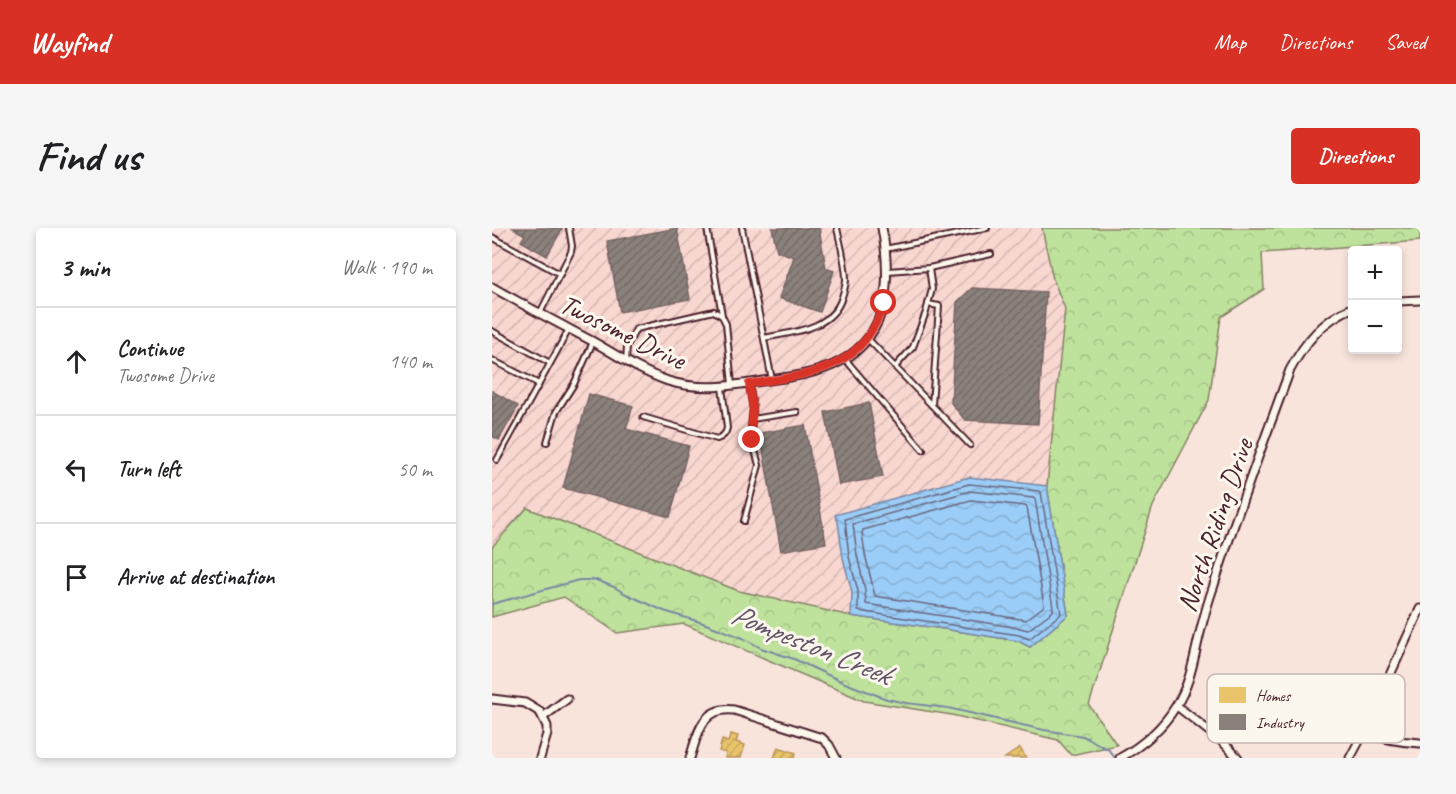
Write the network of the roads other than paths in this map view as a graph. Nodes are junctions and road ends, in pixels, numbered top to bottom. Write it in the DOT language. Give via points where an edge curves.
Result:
graph roads {
  1 [pos="569,228"];
  2 [pos="707,228"];
  3 [pos="742,228"];
  4 [pos="837,228"];
  5 [pos="882,228"];
  6 [pos="987,228"];
  7 [pos="492,237"];
  8 [pos="885,249"];
  9 [pos="992,254"];
  10 [pos="929,268"];
  11 [pos="888,271"];
  12 [pos="560,274"];
  13 [pos="492,287"];
  14 [pos="1420,300"];
  15 [pos="1402,301"];
  16 [pos="928,304"];
  17 [pos="1348,311"];
  18 [pos="540,314"];
  19 [pos="722,316"];
  20 [pos="568,329"];
  21 [pos="492,331"];
  22 [pos="764,338"];
  23 [pos="867,338"];
  24 [pos="593,342"];
  25 [pos="845,359"];
  26 [pos="492,360"];
  27 [pos="626,361"];
  28 [pos="550,363"];
  29 [pos="896,367"];
  30 [pos="772,380"];
  31 [pos="539,384"];
  32 [pos="749,384"];
  33 [pos="732,386"];
  34 [pos="722,387"];
  35 [pos="932,405"];
  36 [pos="797,412"];
  37 [pos="643,417"];
  38 [pos="752,419"];
  39 [pos="547,442"];
  40 [pos="970,445"];
  41 [pos="923,450"];
  42 [pos="497,459"];
  43 [pos="744,522"];
  44 [pos="1420,609"];
  45 [pos="1390,674"];
  46 [pos="492,699"];
  47 [pos="567,699"];
  48 [pos="1177,706"];
  49 [pos="543,717"];
  50 [pos="1207,730"];
  51 [pos="1224,743"];
  52 [pos="1358,743"];
  53 [pos="540,758"];
  54 [pos="690,758"];
  55 [pos="836,758"];
  56 [pos="1120,758"];
  57 [pos="1238,758"];
  58 [pos="1350,758"];
  1 -- 12 [label="lane" via="571,252"];
  2 -- 19 [label="lane"];
  3 -- 22 [label="lane"];
  4 -- 22 [label="lane" via="846,280 840,304 822,323"];
  5 -- 8 [label="street, Twosome Drive"];
  6 -- 8 [label="lane"];
  7 -- 12 [label="lane"];
  8 -- 11 [label="street, Twosome Drive"];
  9 -- 10 [label="lane"];
  10 -- 11 [label="lane"];
  10 -- 16 [label="lane" via="932,289"];
  11 -- 23 [label="street, Twosome Drive" via="880,318"];
  12 -- 18 [label="lane"];
  13 -- 18 [label="street, Twosome Drive"];
  14 -- 15 [label="street"];
  16 -- 29 [label="lane" via="913,347"];
  16 -- 35 [label="lane" via="939,306"];
  17 -- 48 [label="street, North Riding Drive" via="1320,328 1290,370 1231,530 1198,637 1191,674"];
  18 -- 20 [label="street, Twosome Drive"];
  19 -- 27 [label="lane" via="714,311 636,329 627,346"];
  19 -- 33 [label="lane"];
  20 -- 24 [label="street, Twosome Drive"];
  20 -- 28 [label="lane"];
  21 -- 28 [label="lane"];
  22 -- 30 [label="lane"];
  23 -- 25 [label="street, Twosome Drive"];
  23 -- 29 [label="lane"];
  24 -- 27 [label="street, Twosome Drive"];
  24 -- 39 [label="lane" via="574,384 555,412"];
  25 -- 30 [label="street, Twosome Drive" via="813,372"];
  25 -- 41 [label="lane"];
  26 -- 31 [label="lane"];
  27 -- 34 [label="street, Twosome Drive" via="683,385"];
  28 -- 31 [label="lane"];
  29 -- 35 [label="lane"];
  30 -- 32 [label="street, Twosome Drive"];
  31 -- 42 [label="lane"];
  32 -- 33 [label="street, Twosome Drive"];
  32 -- 38 [label="lane"];
  33 -- 34 [label="street, Twosome Drive"];
  34 -- 37 [label="lane" via="727,428 717,439"];
  35 -- 40 [label="lane"];
  36 -- 38 [label="lane"];
  38 -- 43 [label="lane" via="752,440 759,465"];
  44 -- 45 [label="street"];
  46 -- 49 [label="street" via="525,703"];
  47 -- 49 [label="street"];
  48 -- 50 [label="street"];
  48 -- 56 [label="street, North Riding Drive" via="1156,732"];
  49 -- 53 [label="street" via="547,734"];
  51 -- 57 [label="street"];
  52 -- 58 [label="street"];
  54 -- 55 [label="street" via="700,727 714,712 723,709 822,738"];
}
